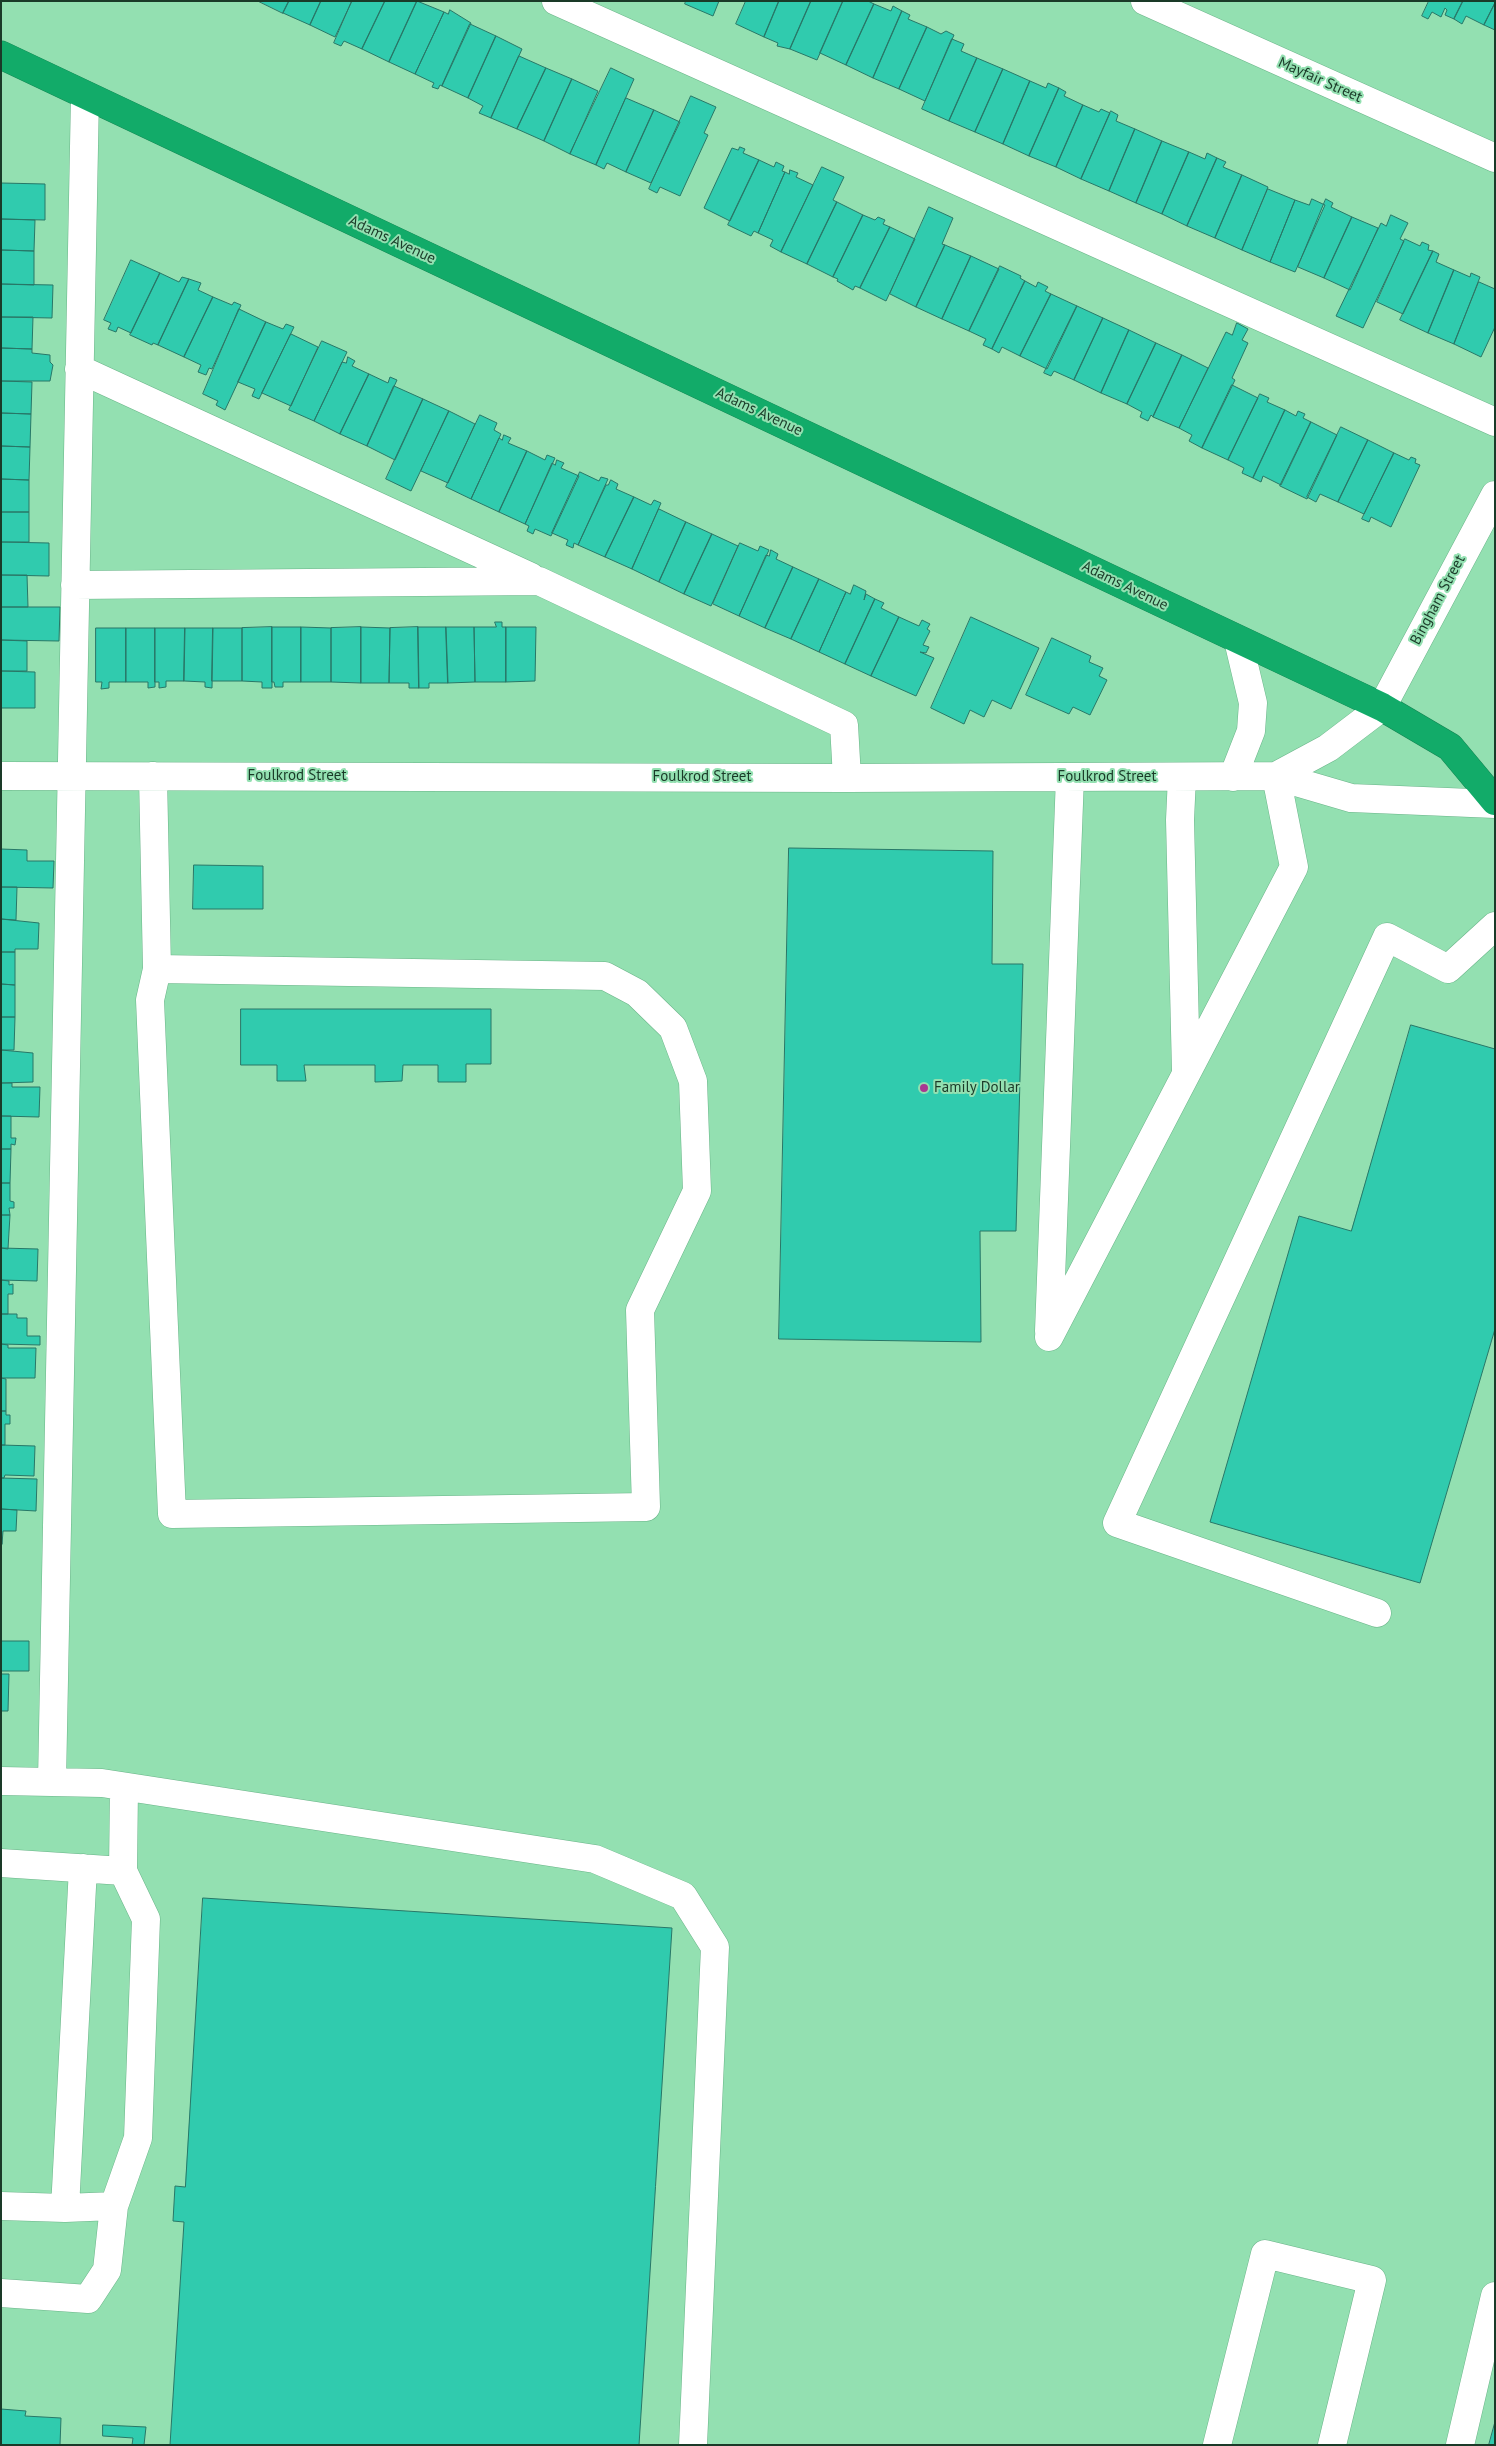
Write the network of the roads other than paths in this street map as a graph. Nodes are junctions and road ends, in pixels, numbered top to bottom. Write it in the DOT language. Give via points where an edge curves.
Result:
graph roads {
  1 [pos="556,1"];
  2 [pos="1145,1"];
  3 [pos="1,55"];
  4 [pos="85,96"];
  5 [pos="1495,158"];
  6 [pos="79,369"];
  7 [pos="1495,422"];
  8 [pos="1495,495"];
  9 [pos="539,581"];
  10 [pos="75,585"];
  11 [pos="1238,640"];
  12 [pos="1382,707"];
  13 [pos="1,776"];
  14 [pos="71,776"];
  15 [pos="153,776"];
  16 [pos="1182,776"];
  17 [pos="1276,776"];
  18 [pos="1070,777"];
  19 [pos="1233,777"];
  20 [pos="846,778"];
  21 [pos="1495,802"];
  22 [pos="1495,926"];
  23 [pos="157,968"];
  24 [pos="1186,1075"];
  25 [pos="1376,1613"];
  26 [pos="1,1781"];
  27 [pos="52,1781"];
  28 [pos="113,1785"];
  29 [pos="1,1863"];
  30 [pos="83,1868"];
  31 [pos="123,1871"];
  32 [pos="1,2206"];
  33 [pos="114,2206"];
  34 [pos="65,2208"];
  35 [pos="1,2293"];
  36 [pos="1495,2296"];
  37 [pos="693,2445"];
  38 [pos="1217,2445"];
  39 [pos="1332,2445"];
  40 [pos="1460,2445"];
  1 -- 7 [label="street"];
  2 -- 5 [label="street, Mayfair Street"];
  3 -- 4 [label="highway, Adams Avenue"];
  4 -- 6 [label="street"];
  4 -- 11 [label="highway, Adams Avenue" via="1032,540"];
  6 -- 9 [label="street"];
  6 -- 10 [label="street"];
  8 -- 12 [label="street, Bingham Street"];
  9 -- 10 [label="street"];
  9 -- 20 [label="street" via="844,725"];
  10 -- 14 [label="street"];
  11 -- 12 [label="highway, Adams Avenue"];
  11 -- 19 [label="street" via="1253,703 1251,731"];
  12 -- 17 [label="street, Foulkrod Street" via="1328,748"];
  12 -- 21 [label="highway, Adams Avenue" via="1450,747"];
  13 -- 14 [label="street, Foulkrod Street"];
  14 -- 15 [label="street, Foulkrod Street"];
  14 -- 27 [label="street"];
  15 -- 20 [label="street, Foulkrod Street"];
  15 -- 23 [label="street"];
  16 -- 18 [label="street, Foulkrod Street"];
  16 -- 19 [label="street, Foulkrod Street"];
  16 -- 24 [label="street" via="1180,830"];
  17 -- 19 [label="street, Foulkrod Street"];
  17 -- 21 [label="street" via="1351,798"];
  17 -- 24 [label="street" via="1294,867"];
  18 -- 20 [label="street, Foulkrod Street"];
  18 -- 24 [label="street" via="1049,1337"];
  22 -- 25 [label="street" via="1448,969 1387,937 1117,1523"];
  23 -- 23 [label="street" via="605,976 637,993 673,1028 693,1081 697,1192 640,1310 646,1508 172,1514 150,1000"];
  26 -- 27 [label="street"];
  27 -- 28 [label="street"];
  28 -- 31 [label="street"];
  28 -- 37 [label="street" via="595,1859 683,1896 715,1947"];
  29 -- 30 [label="street"];
  30 -- 31 [label="street"];
  30 -- 34 [label="street"];
  31 -- 33 [label="street" via="146,1919 138,2138"];
  32 -- 34 [label="street"];
  33 -- 34 [label="street"];
  33 -- 35 [label="street" via="108,2270 88,2299"];
  36 -- 40 [label="street"];
  38 -- 39 [label="street" via="1264,2254 1372,2280"];
}
